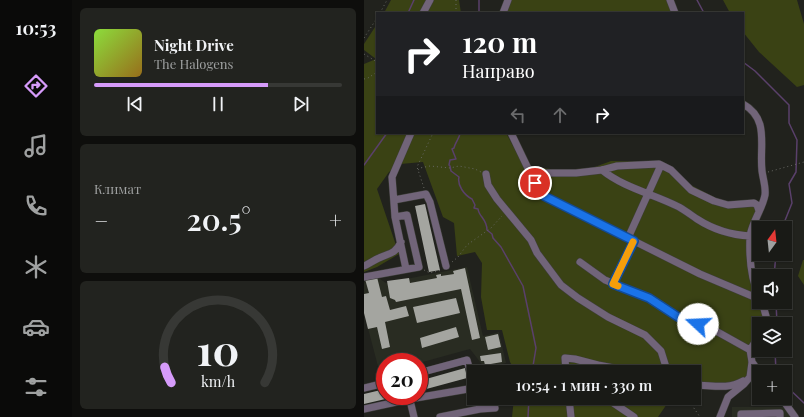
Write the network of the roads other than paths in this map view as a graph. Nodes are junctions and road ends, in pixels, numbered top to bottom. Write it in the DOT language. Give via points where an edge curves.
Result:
graph roads {
  1 [pos="430,0"];
  2 [pos="508,0"];
  3 [pos="670,0"];
  4 [pos="424,12"];
  5 [pos="503,12"];
  6 [pos="675,12"];
  7 [pos="744,105"];
  8 [pos="411,134"];
  9 [pos="511,134"];
  10 [pos="661,165"];
  11 [pos="529,170"];
  12 [pos="602,170"];
  13 [pos="486,174"];
  14 [pos="648,194"];
  15 [pos="394,200"];
  16 [pos="759,211"];
  17 [pos="396,217"];
  18 [pos="750,236"];
  19 [pos="631,239"];
  20 [pos="400,242"];
  21 [pos="580,262"];
  22 [pos="364,266"];
  23 [pos="446,266"];
  24 [pos="406,269"];
  25 [pos="752,273"];
  26 [pos="364,277"];
  27 [pos="613,284"];
  28 [pos="752,296"];
  29 [pos="752,347"];
  30 [pos="750,350"];
  31 [pos="752,362"];
  32 [pos="468,365"];
  33 [pos="566,365"];
  34 [pos="598,365"];
  35 [pos="665,365"];
  36 [pos="754,365"];
  37 [pos="428,371"];
  38 [pos="750,377"];
  39 [pos="376,385"];
  40 [pos="701,385"];
  41 [pos="467,387"];
  42 [pos="364,388"];
  43 [pos="428,395"];
  44 [pos="381,405"];
  45 [pos="411,405"];
  46 [pos="479,405"];
  47 [pos="570,405"];
  48 [pos="616,405"];
  49 [pos="786,405"];
  50 [pos="495,408"];
  51 [pos="364,409"];
  52 [pos="480,409"];
  53 [pos="414,417"];
  54 [pos="440,417"];
  55 [pos="571,417"];
  56 [pos="634,417"];
  57 [pos="720,417"];
  58 [pos="741,417"];
  59 [pos="780,417"];
  60 [pos="795,417"];
  1 -- 4 [label="lane"];
  2 -- 5 [label="lane"];
  3 -- 6 [label="lane"];
  7 -- 16 [label="lane" via="753,110 762,133 765,194"];
  8 -- 15 [label="lane" via="392,177"];
  9 -- 11 [label="lane"];
  10 -- 12 [label="lane" via="618,166"];
  10 -- 14 [label="lane"];
  10 -- 16 [label="lane" via="671,170 691,190 721,204 754,203"];
  11 -- 12 [label="lane" via="560,173"];
  11 -- 19 [label="lane" via="544,196"];
  12 -- 14 [label="lane" via="608,176"];
  13 -- 35 [label="lane" via="488,185 531,240 537,253 561,285 608,317 645,335 661,351"];
  14 -- 18 [label="lane" via="679,207 714,228 730,234"];
  14 -- 19 [label="lane"];
  15 -- 17 [label="lane"];
  15 -- 23 [label="lane" via="426,194"];
  16 -- 18 [label="lane"];
  17 -- 20 [label="lane"];
  17 -- 24 [label="lane" via="407,215 419,267"];
  18 -- 25 [label="lane"];
  19 -- 27 [label="lane"];
  19 -- 28 [label="lane" via="700,274"];
  20 -- 22 [label="lane" via="397,250"];
  20 -- 24 [label="lane"];
  21 -- 27 [label="lane"];
  24 -- 26 [label="lane"];
  27 -- 30 [label="lane" via="649,298 678,317 707,326"];
  29 -- 30 [label="lane"];
  30 -- 31 [label="lane"];
  31 -- 36 [label="lane"];
  31 -- 38 [label="lane"];
  32 -- 37 [label="lane" via="467,360"];
  33 -- 34 [label="lane" via="565,358"];
  38 -- 40 [label="lane" via="735,386"];
  38 -- 57 [label="lane" via="728,397"];
  39 -- 42 [label="lane"];
  41 -- 43 [label="lane"];
  44 -- 51 [label="lane"];
  45 -- 53 [label="lane"];
  46 -- 52 [label="lane"];
  47 -- 55 [label="lane"];
  48 -- 56 [label="lane"];
  49 -- 60 [label="lane"];
  50 -- 52 [label="lane"];
  52 -- 54 [label="lane"];
  58 -- 59 [label="lane" via="740,414 780,413"];
}
